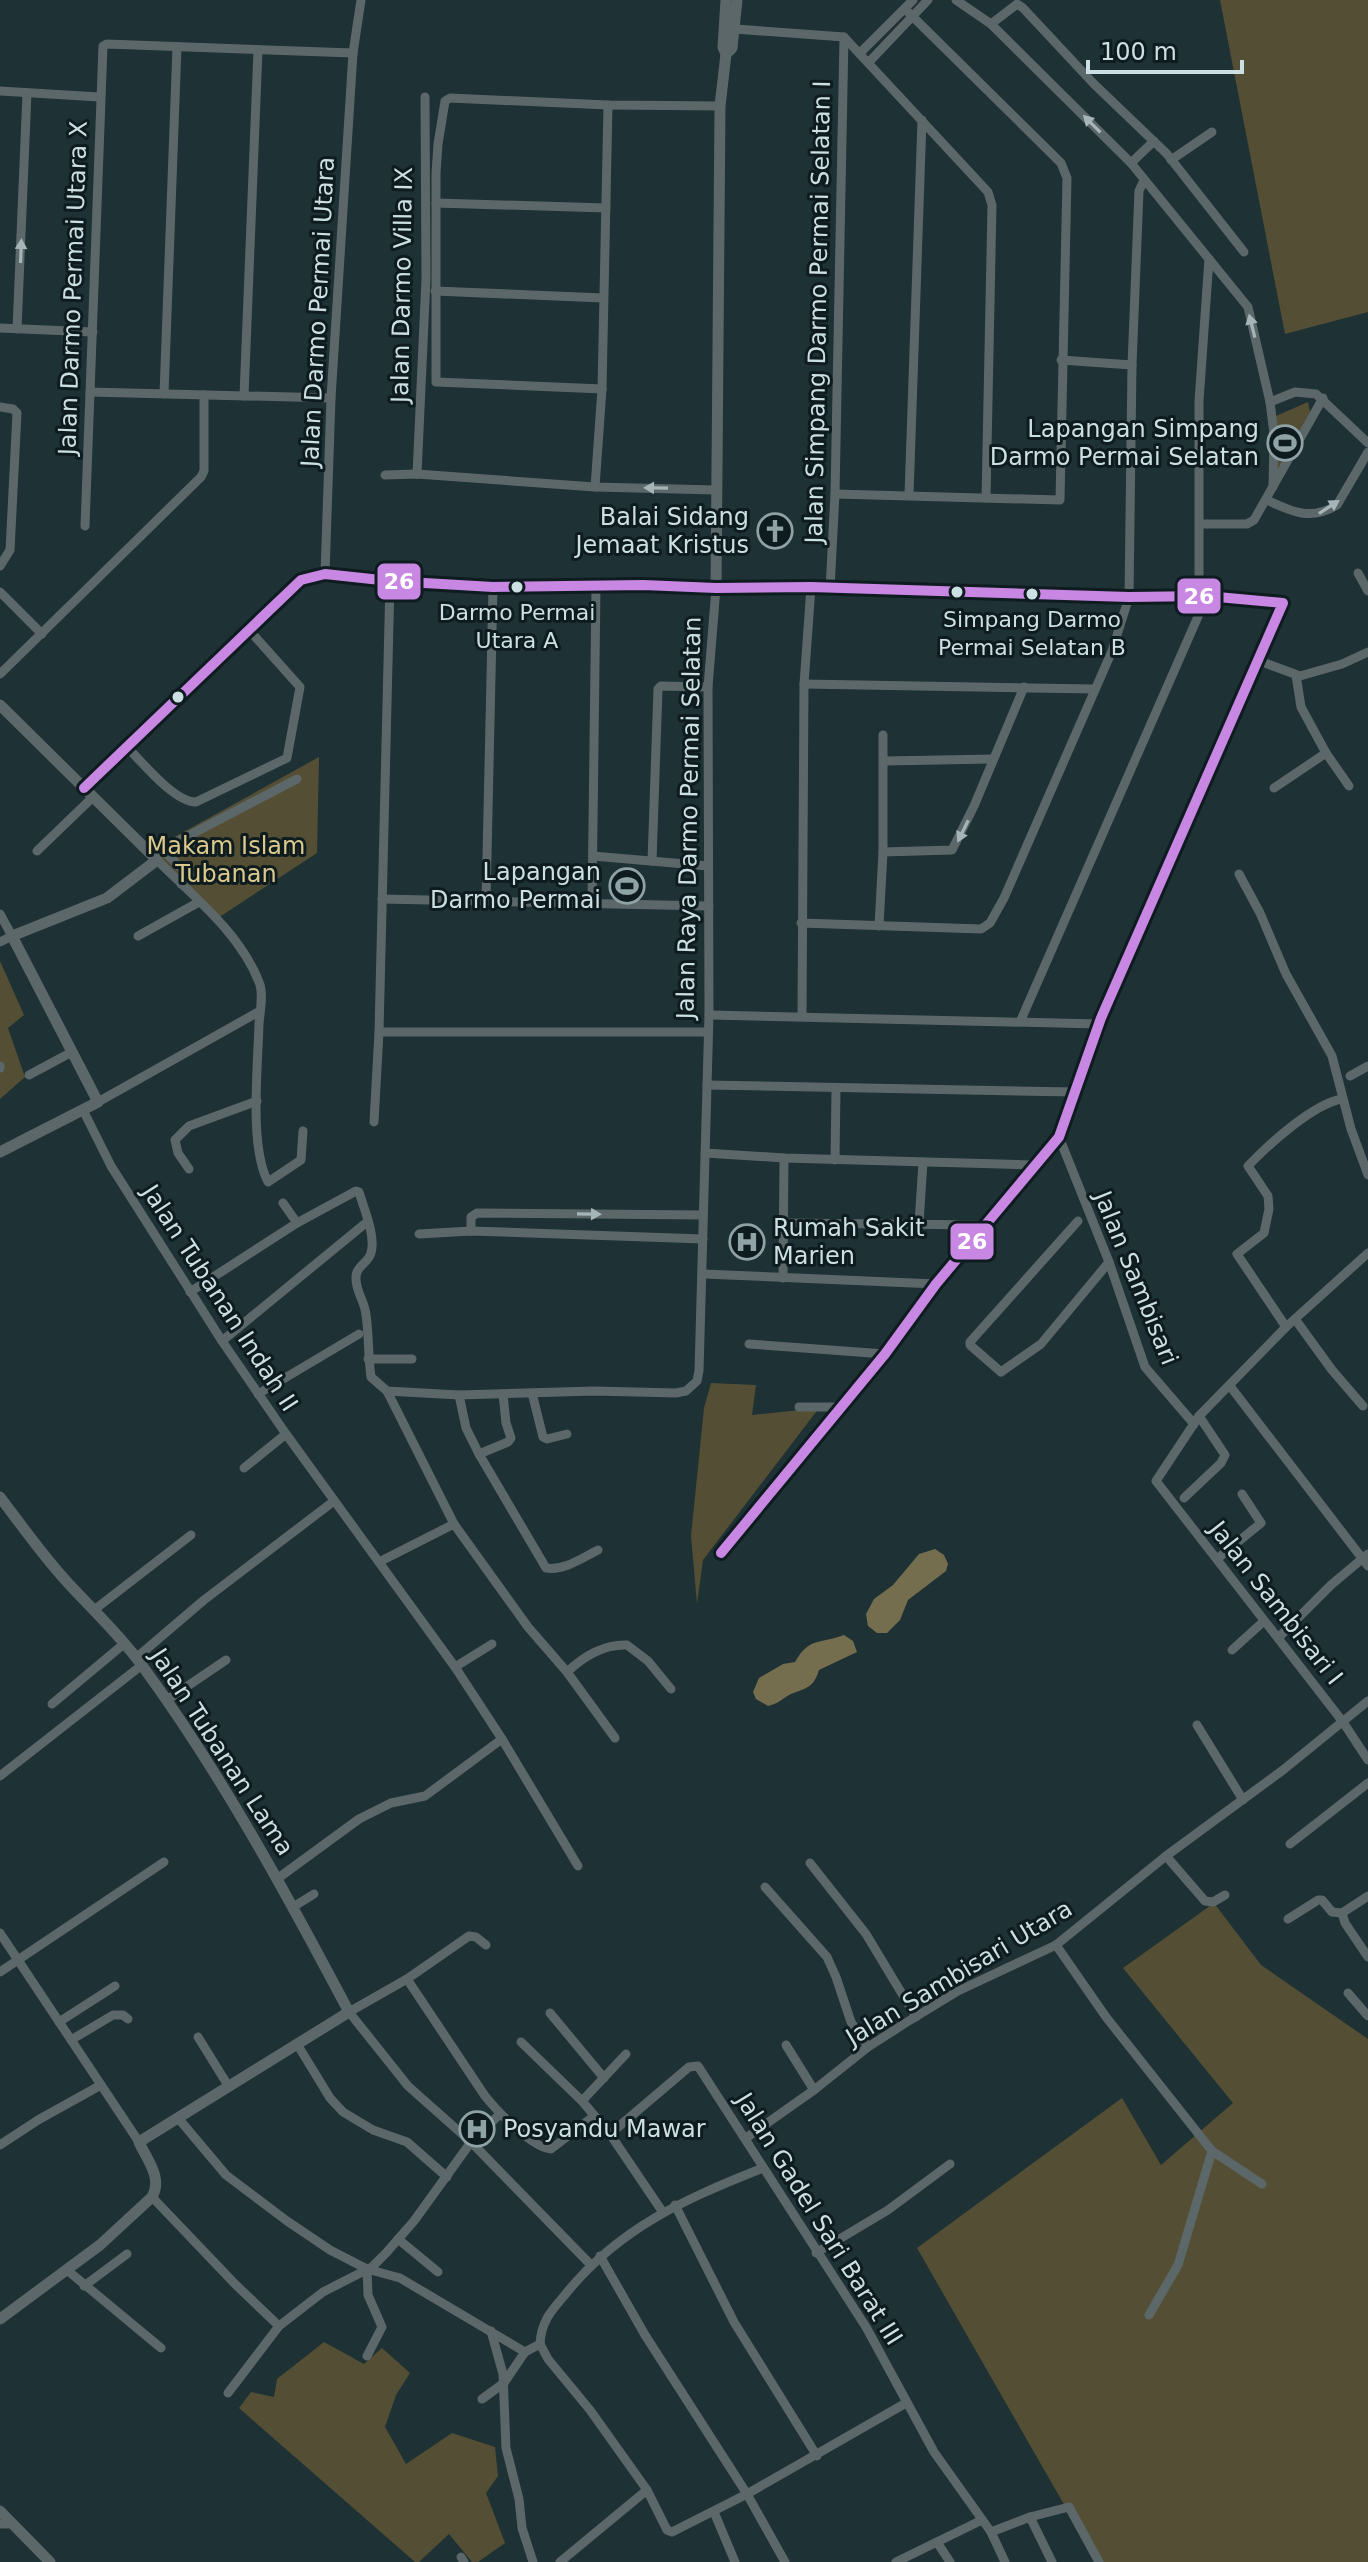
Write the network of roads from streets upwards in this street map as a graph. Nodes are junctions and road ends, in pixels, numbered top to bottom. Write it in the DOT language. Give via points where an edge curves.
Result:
graph roads {
  1 [pos="361,0"];
  2 [pos="726,0"];
  3 [pos="737,0"];
  4 [pos="913,0"];
  5 [pos="928,0"];
  6 [pos="956,0"];
  7 [pos="909,13"];
  8 [pos="991,24"];
  9 [pos="735,29"];
  10 [pos="844,37"];
  11 [pos="177,47"];
  12 [pos="258,50"];
  13 [pos="861,52"];
  14 [pos="353,53"];
  15 [pos="726,54"];
  16 [pos="870,61"];
  17 [pos="0,91"];
  18 [pos="27,93"];
  19 [pos="99,97"];
  20 [pos="425,97"];
  21 [pos="608,105"];
  22 [pos="720,106"];
  23 [pos="922,120"];
  24 [pos="1212,132"];
  25 [pos="1154,141"];
  26 [pos="1171,160"];
  27 [pos="1131,163"];
  28 [pos="1144,180"];
  29 [pos="436,203"];
  30 [pos="606,208"];
  31 [pos="1244,252"];
  32 [pos="1209,259"];
  33 [pos="435,291"];
  34 [pos="603,298"];
  35 [pos="0,328"];
  36 [pos="17,329"];
  37 [pos="93,332"];
  38 [pos="1061,360"];
  39 [pos="1132,365"];
  40 [pos="602,389"];
  41 [pos="90,392"];
  42 [pos="164,394"];
  43 [pos="204,395"];
  44 [pos="244,396"];
  45 [pos="331,398"];
  46 [pos="1323,398"];
  47 [pos="1270,402"];
  48 [pos="0,407"];
  49 [pos="1368,443"];
  50 [pos="1368,452"];
  51 [pos="417,474"];
  52 [pos="385,475"];
  53 [pos="595,487"];
  54 [pos="1273,487"];
  55 [pos="716,490"];
  56 [pos="835,494"];
  57 [pos="909,495"];
  58 [pos="986,498"];
  59 [pos="1267,500"];
  60 [pos="1200,524"];
  61 [pos="85,526"];
  62 [pos="0,566"];
  63 [pos="1358,573"];
  64 [pos="325,574"];
  65 [pos="390,581"];
  66 [pos="596,586"];
  67 [pos="493,587"];
  68 [pos="811,587"];
  69 [pos="716,588"];
  70 [pos="830,589"];
  71 [pos="1368,591"];
  72 [pos="0,592"];
  73 [pos="1203,596"];
  74 [pos="1127,602"];
  75 [pos="249,630"];
  76 [pos="42,634"];
  77 [pos="1367,655"];
  78 [pos="1257,660"];
  79 [pos="0,674"];
  80 [pos="1296,675"];
  81 [pos="804,684"];
  82 [pos="708,687"];
  83 [pos="1024,687"];
  84 [pos="1094,689"];
  85 [pos="0,705"];
  86 [pos="883,735"];
  87 [pos="127,747"];
  88 [pos="1326,753"];
  89 [pos="993,759"];
  90 [pos="885,761"];
  91 [pos="297,779"];
  92 [pos="1349,786"];
  93 [pos="1274,788"];
  94 [pos="88,792"];
  95 [pos="37,851"];
  96 [pos="883,852"];
  97 [pos="593,856"];
  98 [pos="157,860"];
  99 [pos="652,861"];
  100 [pos="708,866"];
  101 [pos="1239,874"];
  102 [pos="181,884"];
  103 [pos="382,899"];
  104 [pos="486,901"];
  105 [pos="199,902"];
  106 [pos="592,904"];
  107 [pos="709,906"];
  108 [pos="0,914"];
  109 [pos="801,923"];
  110 [pos="879,926"];
  111 [pos="12,936"];
  112 [pos="138,936"];
  113 [pos="0,942"];
  114 [pos="260,1011"];
  115 [pos="709,1015"];
  116 [pos="802,1016"];
  117 [pos="1020,1022"];
  118 [pos="1099,1024"];
  119 [pos="379,1032"];
  120 [pos="708,1032"];
  121 [pos="72,1052"];
  122 [pos="1368,1066"];
  123 [pos="29,1075"];
  124 [pos="1350,1076"];
  125 [pos="707,1085"];
  126 [pos="836,1089"];
  127 [pos="1075,1092"];
  128 [pos="1342,1099"];
  129 [pos="257,1101"];
  130 [pos="98,1102"];
  131 [pos="83,1110"];
  132 [pos="374,1122"];
  133 [pos="303,1131"];
  134 [pos="1059,1137"];
  135 [pos="0,1152"];
  136 [pos="705,1153"];
  137 [pos="784,1158"];
  138 [pos="835,1160"];
  139 [pos="923,1162"];
  140 [pos="1035,1165"];
  141 [pos="189,1169"];
  142 [pos="1368,1175"];
  143 [pos="283,1203"];
  144 [pos="500,1213"];
  145 [pos="556,1214"];
  146 [pos="703,1215"];
  147 [pos="1078,1221"];
  148 [pos="367,1222"];
  149 [pos="297,1223"];
  150 [pos="781,1223"];
  151 [pos="919,1223"];
  152 [pos="986,1225"];
  153 [pos="471,1231"];
  154 [pos="500,1232"];
  155 [pos="419,1234"];
  156 [pos="557,1234"];
  157 [pos="703,1239"];
  158 [pos="1368,1253"];
  159 [pos="1109,1262"];
  160 [pos="704,1274"];
  161 [pos="783,1278"];
  162 [pos="936,1284"];
  163 [pos="190,1292"];
  164 [pos="1295,1319"];
  165 [pos="1286,1327"];
  166 [pos="359,1334"];
  167 [pos="222,1341"];
  168 [pos="749,1344"];
  169 [pos="885,1354"];
  170 [pos="368,1359"];
  171 [pos="412,1359"];
  172 [pos="1230,1386"];
  173 [pos="387,1391"];
  174 [pos="532,1393"];
  175 [pos="258,1394"];
  176 [pos="503,1394"];
  177 [pos="459,1395"];
  178 [pos="1363,1406"];
  179 [pos="799,1407"];
  180 [pos="840,1407"];
  181 [pos="1196,1420"];
  182 [pos="286,1434"];
  183 [pos="567,1434"];
  184 [pos="479,1454"];
  185 [pos="244,1468"];
  186 [pos="1242,1494"];
  187 [pos="0,1497"];
  188 [pos="1184,1498"];
  189 [pos="334,1501"];
  190 [pos="454,1524"];
  191 [pos="191,1535"];
  192 [pos="598,1550"];
  193 [pos="721,1553"];
  194 [pos="1217,1559"];
  195 [pos="1366,1559"];
  196 [pos="379,1562"];
  197 [pos="94,1610"];
  198 [pos="1264,1621"];
  199 [pos="1279,1637"];
  200 [pos="125,1643"];
  201 [pos="492,1644"];
  202 [pos="1232,1650"];
  203 [pos="226,1660"];
  204 [pos="139,1661"];
  205 [pos="455,1667"];
  206 [pos="567,1672"];
  207 [pos="671,1689"];
  208 [pos="167,1700"];
  209 [pos="1368,1701"];
  210 [pos="52,1704"];
  211 [pos="1343,1722"];
  212 [pos="1197,1725"];
  213 [pos="615,1738"];
  214 [pos="502,1739"];
  215 [pos="1368,1760"];
  216 [pos="0,1776"];
  217 [pos="1368,1783"];
  218 [pos="1243,1800"];
  219 [pos="1290,1844"];
  220 [pos="1166,1856"];
  221 [pos="164,1862"];
  222 [pos="810,1863"];
  223 [pos="578,1866"];
  224 [pos="277,1879"];
  225 [pos="765,1887"];
  226 [pos="314,1894"];
  227 [pos="1225,1895"];
  228 [pos="1368,1896"];
  229 [pos="293,1907"];
  230 [pos="1342,1913"];
  231 [pos="1288,1919"];
  232 [pos="0,1933"];
  233 [pos="486,1945"];
  234 [pos="1056,1945"];
  235 [pos="1368,1957"];
  236 [pos="18,1960"];
  237 [pos="0,1972"];
  238 [pos="407,1979"];
  239 [pos="115,1986"];
  240 [pos="1348,1993"];
  241 [pos="349,2012"];
  242 [pos="550,2013"];
  243 [pos="1368,2016"];
  244 [pos="916,2017"];
  245 [pos="128,2019"];
  246 [pos="59,2022"];
  247 [pos="198,2037"];
  248 [pos="71,2040"];
  249 [pos="521,2042"];
  250 [pos="297,2044"];
  251 [pos="786,2045"];
  252 [pos="868,2047"];
  253 [pos="626,2054"];
  254 [pos="604,2078"];
  255 [pos="101,2085"];
  256 [pos="229,2087"];
  257 [pos="814,2090"];
  258 [pos="582,2101"];
  259 [pos="500,2114"];
  260 [pos="594,2116"];
  261 [pos="178,2118"];
  262 [pos="610,2134"];
  263 [pos="746,2138"];
  264 [pos="139,2142"];
  265 [pos="471,2142"];
  266 [pos="0,2145"];
  267 [pos="1212,2151"];
  268 [pos="950,2164"];
  269 [pos="763,2168"];
  270 [pos="447,2177"];
  271 [pos="1262,2184"];
  272 [pos="152,2197"];
  273 [pos="675,2205"];
  274 [pos="662,2211"];
  275 [pos="398,2239"];
  276 [pos="816,2253"];
  277 [pos="127,2254"];
  278 [pos="600,2256"];
  279 [pos="590,2264"];
  280 [pos="367,2269"];
  281 [pos="67,2270"];
  282 [pos="438,2272"];
  283 [pos="84,2286"];
  284 [pos="1149,2315"];
  285 [pos="0,2319"];
  286 [pos="279,2326"];
  287 [pos="491,2331"];
  288 [pos="540,2344"];
  289 [pos="161,2348"];
  290 [pos="525,2352"];
  291 [pos="367,2356"];
  292 [pos="504,2383"];
  293 [pos="228,2393"];
  294 [pos="482,2399"];
  295 [pos="906,2403"];
  296 [pos="817,2456"];
  297 [pos="647,2490"];
  298 [pos="747,2494"];
  299 [pos="0,2511"];
  300 [pos="714,2512"];
  301 [pos="1030,2517"];
  302 [pos="982,2520"];
  303 [pos="6,2524"];
  304 [pos="991,2532"];
  305 [pos="937,2542"];
  306 [pos="50,2562"];
  307 [pos="533,2562"];
  308 [pos="560,2562"];
  309 [pos="735,2562"];
  310 [pos="785,2562"];
  311 [pos="896,2562"];
  312 [pos="950,2562"];
  313 [pos="1005,2562"];
  314 [pos="1052,2562"];
  315 [pos="1099,2562"];
  1 -- 14 [label="street, Jalan Darmo Permai Utara"];
  2 -- 15 [label="street, Jalan Raya Darmo Permai Selatan"];
  3 -- 9 [label="street, Jalan Raya Darmo Permai Selatan"];
  4 -- 7 [label="street"];
  5 -- 7 [label="street"];
  6 -- 8 [label="street"];
  7 -- 13 [label="street"];
  7 -- 16 [label="street"];
  7 -- 38 [label="street" via="1061,163 1067,178"];
  8 -- 25 [label="street" via="1020,5"];
  27 -- 8 [label="street, one-way"];
  9 -- 10 [label="street"];
  9 -- 15 [label="street, Jalan Raya Darmo Permai Selatan"];
  10 -- 13 [label="street"];
  10 -- 56 [label="street, Jalan Simpang Darmo Permai Selatan I"];
  11 -- 12 [label="street"];
  11 -- 19 [label="street, Jalan Darmo Permai Utara X" via="107,44 101,52"];
  11 -- 42 [label="street"];
  12 -- 14 [label="street"];
  12 -- 44 [label="street"];
  13 -- 16 [label="street"];
  14 -- 45 [label="street, Jalan Darmo Permai Utara"];
  15 -- 22 [label="street, Jalan Raya Darmo Permai Selatan"];
  16 -- 23 [label="street"];
  17 -- 18 [label="street"];
  18 -- 19 [label="street"];
  36 -- 18 [label="street, one-way"];
  19 -- 37 [label="street, Jalan Darmo Permai Utara X"];
  20 -- 51 [label="street, Jalan Darmo Villa IX" via="426,279"];
  21 -- 22 [label="street"];
  21 -- 29 [label="street" via="446,99"];
  21 -- 30 [label="street"];
  22 -- 55 [label="street, Jalan Raya Darmo Permai Selatan"];
  23 -- 57 [label="street"];
  23 -- 58 [label="street" via="984,185 992,205"];
  24 -- 26 [label="street"];
  25 -- 26 [label="street"];
  25 -- 27 [label="street"];
  26 -- 31 [label="street"];
  27 -- 28 [label="street"];
  28 -- 32 [label="street"];
  28 -- 39 [label="street" via="1139,191"];
  29 -- 30 [label="street"];
  29 -- 33 [label="street"];
  30 -- 34 [label="street"];
  47 -- 32 [label="street, one-way" via="1248,307"];
  32 -- 60 [label="street" via="1199,401"];
  33 -- 34 [label="street"];
  33 -- 40 [label="street" via="439,383"];
  34 -- 40 [label="street"];
  35 -- 36 [label="street"];
  36 -- 37 [label="street"];
  37 -- 41 [label="street, Jalan Darmo Permai Utara X"];
  38 -- 39 [label="street"];
  38 -- 58 [label="street" via="1060,500"];
  39 -- 74 [label="street"];
  40 -- 53 [label="street"];
  41 -- 42 [label="street"];
  41 -- 61 [label="street, Jalan Darmo Permai Utara X"];
  42 -- 43 [label="street"];
  43 -- 44 [label="street"];
  43 -- 76 [label="street" via="201,477"];
  44 -- 45 [label="street"];
  45 -- 64 [label="street, Jalan Darmo Permai Utara"];
  46 -- 47 [label="street" via="1295,392"];
  46 -- 49 [label="street"];
  46 -- 54 [label="street"];
  47 -- 54 [label="street"];
  48 -- 62 [label="street" via="17,413 10,550"];
  59 -- 50 [label="street, one-way" via="1303,515 1330,510"];
  51 -- 52 [label="street"];
  51 -- 53 [label="street"];
  55 -- 53 [label="street, one-way"];
  54 -- 59 [label="street"];
  55 -- 69 [label="street, Jalan Raya Darmo Permai Selatan"];
  56 -- 57 [label="street"];
  56 -- 70 [label="street, Jalan Simpang Darmo Permai Selatan I"];
  57 -- 58 [label="street"];
  59 -- 60 [label="street" via="1247,524"];
  60 -- 73 [label="street"];
  63 -- 71 [label="street"];
  64 -- 65 [label="street"];
  64 -- 75 [label="street" via="301,580"];
  65 -- 67 [label="street"];
  65 -- 103 [label="street"];
  66 -- 67 [label="street"];
  66 -- 69 [label="street"];
  66 -- 97 [label="street"];
  67 -- 104 [label="street"];
  68 -- 69 [label="street"];
  68 -- 70 [label="street"];
  68 -- 81 [label="street"];
  69 -- 82 [label="street, Jalan Raya Darmo Permai Selatan"];
  70 -- 74 [label="street"];
  72 -- 76 [label="street"];
  73 -- 74 [label="street"];
  73 -- 78 [label="street" via="1283,603"];
  73 -- 117 [label="street"];
  74 -- 84 [label="street"];
  75 -- 87 [label="street"];
  75 -- 87 [label="street" via="300,687 287,758 189,802"];
  76 -- 79 [label="street"];
  77 -- 80 [label="street"];
  78 -- 80 [label="street"];
  78 -- 118 [label="street"];
  80 -- 88 [label="street" via="1301,707"];
  81 -- 83 [label="street"];
  81 -- 109 [label="street"];
  82 -- 99 [label="street" via="658,689"];
  82 -- 100 [label="street, Jalan Raya Darmo Permai Selatan"];
  83 -- 84 [label="street"];
  83 -- 89 [label="street"];
  84 -- 110 [label="street" via="990,923 981,929"];
  85 -- 94 [label="street"];
  86 -- 90 [label="street"];
  87 -- 94 [label="street"];
  88 -- 92 [label="street"];
  88 -- 93 [label="street"];
  89 -- 90 [label="street"];
  89 -- 96 [label="street, one-way" via="952,850"];
  90 -- 96 [label="street"];
  91 -- 102 [label="street" via="165,848 190,877"];
  94 -- 95 [label="street"];
  94 -- 98 [label="street"];
  96 -- 110 [label="street"];
  97 -- 99 [label="street"];
  97 -- 106 [label="street"];
  98 -- 102 [label="street"];
  98 -- 111 [label="street" via="107,898"];
  99 -- 100 [label="street"];
  100 -- 107 [label="street, Jalan Raya Darmo Permai Selatan"];
  101 -- 128 [label="street" via="1332,1056"];
  102 -- 105 [label="street"];
  103 -- 104 [label="street"];
  103 -- 119 [label="street"];
  104 -- 106 [label="street"];
  105 -- 112 [label="street"];
  105 -- 114 [label="street" via="246,956 261,985"];
  106 -- 107 [label="street"];
  107 -- 115 [label="street, Jalan Raya Darmo Permai Selatan"];
  108 -- 111 [label="street"];
  109 -- 110 [label="street"];
  109 -- 116 [label="street"];
  111 -- 113 [label="street"];
  111 -- 121 [label="street"];
  114 -- 129 [label="street"];
  114 -- 130 [label="street"];
  115 -- 116 [label="street"];
  115 -- 120 [label="street, Jalan Raya Darmo Permai Selatan"];
  116 -- 117 [label="street"];
  117 -- 118 [label="street"];
  118 -- 127 [label="street"];
  119 -- 120 [label="street"];
  119 -- 132 [label="street"];
  120 -- 125 [label="street, Jalan Raya Darmo Permai Selatan"];
  121 -- 123 [label="street"];
  121 -- 130 [label="street"];
  122 -- 124 [label="street"];
  125 -- 126 [label="street"];
  125 -- 136 [label="street, Jalan Raya Darmo Permai Selatan"];
  126 -- 127 [label="street"];
  126 -- 138 [label="street"];
  127 -- 134 [label="street"];
  128 -- 142 [label="street"];
  128 -- 165 [label="street" via="1315,1111 1248,1166 1268,1196 1269,1209 1264,1233 1237,1254"];
  129 -- 133 [label="street" via="259,1158 268,1182 301,1160"];
  129 -- 141 [label="street" via="180,1132 175,1140 178,1153"];
  130 -- 131 [label="street"];
  131 -- 135 [label="street"];
  131 -- 163 [label="street, Jalan Tubanan Indah II" via="111,1166"];
  134 -- 140 [label="street"];
  134 -- 159 [label="street, Jalan Sambisari"];
  136 -- 137 [label="street"];
  136 -- 146 [label="street, Jalan Raya Darmo Permai Selatan"];
  137 -- 138 [label="street"];
  137 -- 150 [label="street"];
  138 -- 139 [label="street"];
  139 -- 140 [label="street"];
  139 -- 151 [label="street"];
  140 -- 152 [label="street"];
  143 -- 149 [label="street"];
  144 -- 145 [label="street"];
  144 -- 153 [label="street" via="473,1214"];
  144 -- 154 [label="street"];
  145 -- 146 [label="street, one-way"];
  145 -- 156 [label="street"];
  146 -- 157 [label="street, Jalan Raya Darmo Permai Selatan"];
  147 -- 159 [label="street" via="970,1345 1001,1372 1041,1344"];
  148 -- 149 [label="street" via="359,1192 352,1192"];
  148 -- 167 [label="street"];
  148 -- 170 [label="street" via="371,1254 356,1271 356,1282 365,1306"];
  149 -- 163 [label="street"];
  150 -- 151 [label="street"];
  150 -- 161 [label="street"];
  151 -- 152 [label="street"];
  152 -- 162 [label="street"];
  153 -- 154 [label="street"];
  153 -- 155 [label="street"];
  154 -- 156 [label="street"];
  156 -- 157 [label="street"];
  157 -- 160 [label="street, Jalan Raya Darmo Permai Selatan"];
  158 -- 164 [label="street"];
  159 -- 181 [label="street, Jalan Sambisari" via="1145,1367"];
  160 -- 161 [label="street"];
  160 -- 174 [label="street, Jalan Raya Darmo Permai Selatan" via="699,1371 691,1387 676,1393"];
  161 -- 162 [label="street"];
  162 -- 169 [label="street"];
  163 -- 167 [label="street, Jalan Tubanan Indah II"];
  164 -- 165 [label="street"];
  164 -- 178 [label="street"];
  165 -- 172 [label="street"];
  166 -- 175 [label="street"];
  167 -- 175 [label="street, Jalan Tubanan Indah II"];
  168 -- 169 [label="street"];
  169 -- 180 [label="street"];
  170 -- 171 [label="street"];
  170 -- 173 [label="street" via="371,1377"];
  172 -- 181 [label="street"];
  172 -- 195 [label="street"];
  173 -- 177 [label="street"];
  173 -- 190 [label="street"];
  174 -- 176 [label="street"];
  174 -- 183 [label="street" via="543,1437"];
  175 -- 182 [label="street, Jalan Tubanan Indah II"];
  176 -- 177 [label="street"];
  176 -- 184 [label="street" via="511,1438"];
  177 -- 184 [label="street"];
  179 -- 180 [label="street"];
  180 -- 193 [label="street"];
  181 -- 188 [label="street, Jalan Sambisari" via="1225,1455"];
  181 -- 194 [label="street, Jalan Sambisari I" via="1156,1481"];
  182 -- 185 [label="street"];
  182 -- 189 [label="street, Jalan Tubanan Indah II"];
  184 -- 192 [label="street" via="548,1569"];
  186 -- 194 [label="street" via="1261,1523"];
  187 -- 197 [label="street, Jalan Tubanan Lama"];
  189 -- 196 [label="street, Jalan Tubanan Indah II"];
  189 -- 204 [label="street" via="204,1600"];
  190 -- 196 [label="street"];
  190 -- 206 [label="street"];
  191 -- 197 [label="street"];
  194 -- 198 [label="street, Jalan Sambisari I"];
  195 -- 199 [label="street" via="1331,1585"];
  196 -- 205 [label="street, Jalan Tubanan Indah II"];
  197 -- 200 [label="street, Jalan Tubanan Lama"];
  198 -- 199 [label="street, Jalan Sambisari I"];
  198 -- 202 [label="street"];
  199 -- 211 [label="street, Jalan Sambisari I"];
  200 -- 204 [label="street, Jalan Tubanan Lama"];
  200 -- 210 [label="street"];
  201 -- 205 [label="street"];
  203 -- 208 [label="street"];
  204 -- 208 [label="street, Jalan Tubanan Lama"];
  204 -- 216 [label="street"];
  205 -- 214 [label="street, Jalan Tubanan Indah II"];
  206 -- 207 [label="street" via="601,1648 627,1645"];
  206 -- 213 [label="street"];
  208 -- 224 [label="street, Jalan Tubanan Lama"];
  209 -- 211 [label="street, Jalan Sambisari Utara"];
  211 -- 215 [label="street, Jalan Sambisari I"];
  211 -- 218 [label="street, Jalan Sambisari Utara"];
  212 -- 218 [label="street"];
  214 -- 223 [label="street, Jalan Tubanan Indah II"];
  214 -- 224 [label="street" via="425,1796 391,1803 359,1819"];
  217 -- 219 [label="street"];
  218 -- 220 [label="street, Jalan Sambisari Utara"];
  220 -- 227 [label="street" via="1205,1901"];
  220 -- 234 [label="street, Jalan Sambisari Utara"];
  221 -- 236 [label="street"];
  222 -- 244 [label="street" via="866,1934"];
  224 -- 229 [label="street, Jalan Tubanan Lama"];
  225 -- 252 [label="street" via="827,1957 851,2022"];
  226 -- 229 [label="street"];
  228 -- 230 [label="street"];
  229 -- 241 [label="street, Jalan Tubanan Lama"];
  230 -- 231 [label="street" via="1332,1912 1320,1900"];
  230 -- 235 [label="street"];
  232 -- 236 [label="street"];
  233 -- 238 [label="street" via="469,1936"];
  234 -- 244 [label="street, Jalan Sambisari Utara"];
  234 -- 267 [label="street"];
  236 -- 237 [label="street"];
  236 -- 246 [label="street"];
  238 -- 241 [label="street"];
  238 -- 259 [label="street"];
  239 -- 246 [label="street"];
  240 -- 243 [label="street"];
  241 -- 250 [label="street"];
  241 -- 265 [label="street" via="408,2086"];
  242 -- 254 [label="street"];
  244 -- 252 [label="street, Jalan Sambisari Utara"];
  245 -- 248 [label="street" via="113,2015"];
  246 -- 248 [label="street"];
  247 -- 256 [label="street"];
  248 -- 255 [label="street"];
  249 -- 258 [label="street"];
  250 -- 256 [label="street"];
  250 -- 270 [label="street" via="343,2112 407,2142"];
  251 -- 257 [label="street"];
  252 -- 257 [label="street, Jalan Sambisari Utara"];
  253 -- 254 [label="street"];
  254 -- 258 [label="street"];
  255 -- 264 [label="street"];
  255 -- 266 [label="street"];
  256 -- 261 [label="street"];
  257 -- 263 [label="street, Jalan Sambisari Utara"];
  258 -- 260 [label="street"];
  259 -- 260 [label="street" via="548,2149"];
  259 -- 265 [label="street"];
  260 -- 262 [label="street"];
  261 -- 264 [label="street"];
  261 -- 280 [label="street" via="235,2182 330,2250"];
  262 -- 263 [label="street, Jalan Gadel Sari Barat III" via="689,2067 698,2066"];
  262 -- 274 [label="street"];
  263 -- 269 [label="street, Jalan Gadel Sari Barat III"];
  264 -- 272 [label="street" via="156,2178"];
  265 -- 270 [label="street"];
  265 -- 279 [label="street"];
  267 -- 271 [label="street"];
  267 -- 284 [label="street" via="1178,2265"];
  268 -- 276 [label="street" via="888,2210"];
  269 -- 273 [label="street"];
  269 -- 276 [label="street, Jalan Gadel Sari Barat III"];
  270 -- 275 [label="street"];
  272 -- 281 [label="street"];
  272 -- 286 [label="street"];
  273 -- 274 [label="street"];
  273 -- 296 [label="street" via="734,2322"];
  274 -- 278 [label="street"];
  275 -- 280 [label="street"];
  275 -- 282 [label="street"];
  276 -- 295 [label="street, Jalan Gadel Sari Barat III" via="866,2327"];
  277 -- 283 [label="street"];
  278 -- 279 [label="street"];
  278 -- 298 [label="street"];
  279 -- 288 [label="street" via="544,2320"];
  280 -- 286 [label="street" via="323,2292"];
  280 -- 287 [label="street" via="400,2278"];
  280 -- 291 [label="street" via="368,2295 382,2327"];
  281 -- 283 [label="street"];
  281 -- 285 [label="street"];
  283 -- 289 [label="street"];
  286 -- 293 [label="street"];
  287 -- 290 [label="street"];
  287 -- 292 [label="street"];
  288 -- 290 [label="street"];
  288 -- 297 [label="street"];
  290 -- 292 [label="street"];
  292 -- 294 [label="street"];
  292 -- 307 [label="street" via="506,2448"];
  295 -- 296 [label="street"];
  295 -- 302 [label="street, Jalan Gadel Sari Barat III"];
  296 -- 298 [label="street"];
  297 -- 300 [label="street" via="669,2531"];
  297 -- 308 [label="street"];
  298 -- 300 [label="street"];
  298 -- 310 [label="street"];
  299 -- 303 [label="street"];
  300 -- 309 [label="street"];
  301 -- 304 [label="street"];
  301 -- 314 [label="street"];
  301 -- 315 [label="street" via="1069,2507"];
  302 -- 304 [label="street, Jalan Gadel Sari Barat III"];
  302 -- 305 [label="street"];
  303 -- 306 [label="street"];
  304 -- 313 [label="street, Jalan Gadel Sari Barat III"];
  305 -- 311 [label="street"];
  305 -- 312 [label="street"];
}
